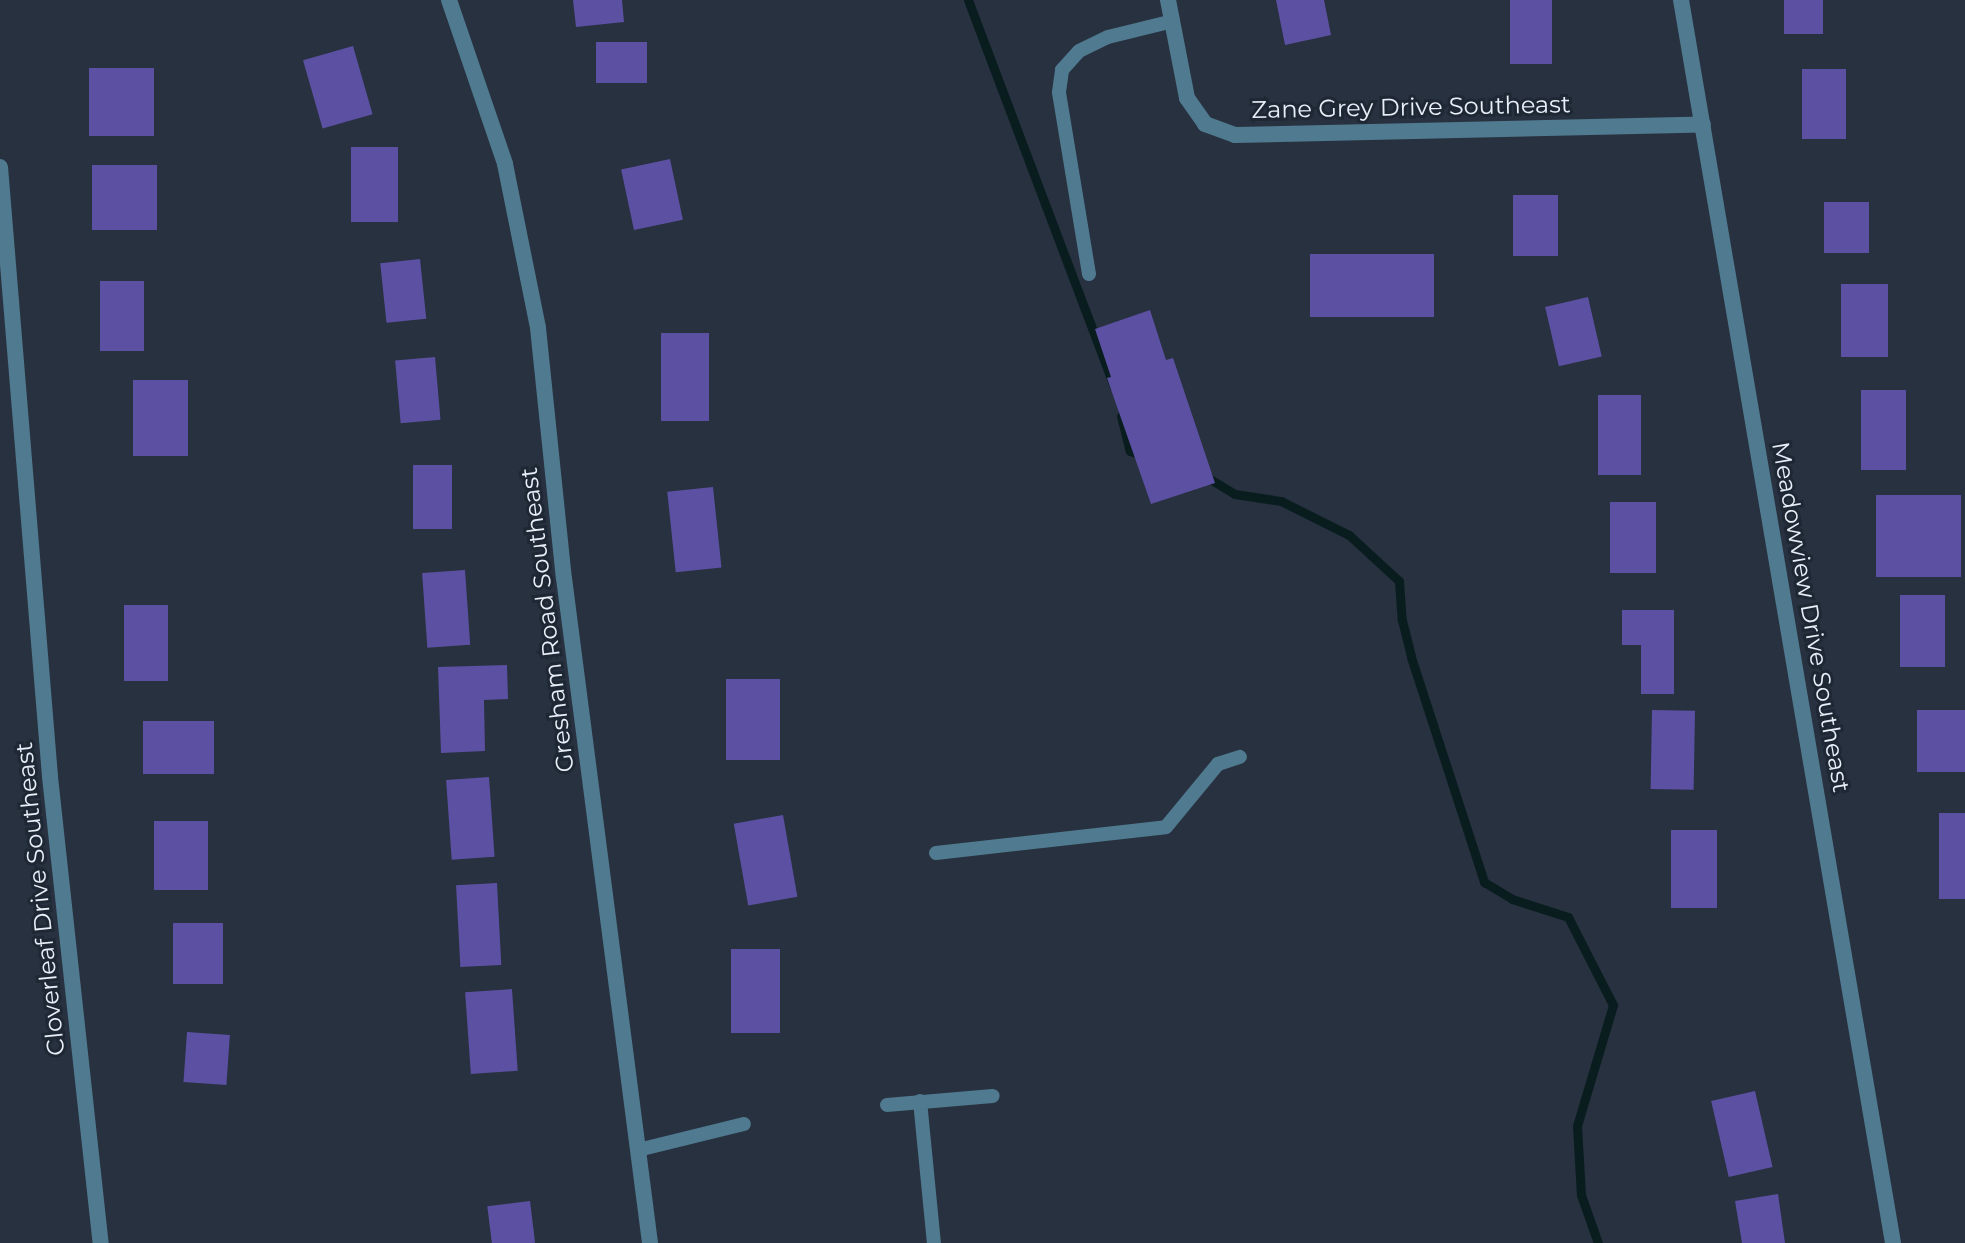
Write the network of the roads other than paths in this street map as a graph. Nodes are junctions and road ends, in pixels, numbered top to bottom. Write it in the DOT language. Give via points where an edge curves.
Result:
graph roads {
  1 [pos="449,0"];
  2 [pos="1168,0"];
  3 [pos="1681,0"];
  4 [pos="1173,21"];
  5 [pos="1703,124"];
  6 [pos="0,167"];
  7 [pos="1089,274"];
  8 [pos="1240,757"];
  9 [pos="936,853"];
  10 [pos="993,1096"];
  11 [pos="920,1101"];
  12 [pos="887,1105"];
  13 [pos="744,1124"];
  14 [pos="638,1150"];
  15 [pos="101,1243"];
  16 [pos="650,1243"];
  17 [pos="934,1243"];
  18 [pos="1893,1243"];
  1 -- 14 [label="street, Gresham Road Southeast" via="505,164 538,328 564,578"];
  2 -- 4 [label="street, Zane Grey Drive Southeast"];
  3 -- 5 [label="street, Meadowview Drive Southeast"];
  4 -- 5 [label="street, Zane Grey Drive Southeast" via="1187,98 1205,124 1235,135"];
  4 -- 7 [label="lane" via="1108,37 1079,51 1062,70 1059,92"];
  5 -- 18 [label="street, Meadowview Drive Southeast"];
  6 -- 15 [label="street, Cloverleaf Drive Southeast" via="50,777"];
  8 -- 9 [label="lane" via="1218,764 1166,827"];
  10 -- 11 [label="lane"];
  11 -- 12 [label="lane"];
  11 -- 17 [label="lane"];
  13 -- 14 [label="lane"];
  14 -- 16 [label="street, Gresham Road Southeast"];
}
